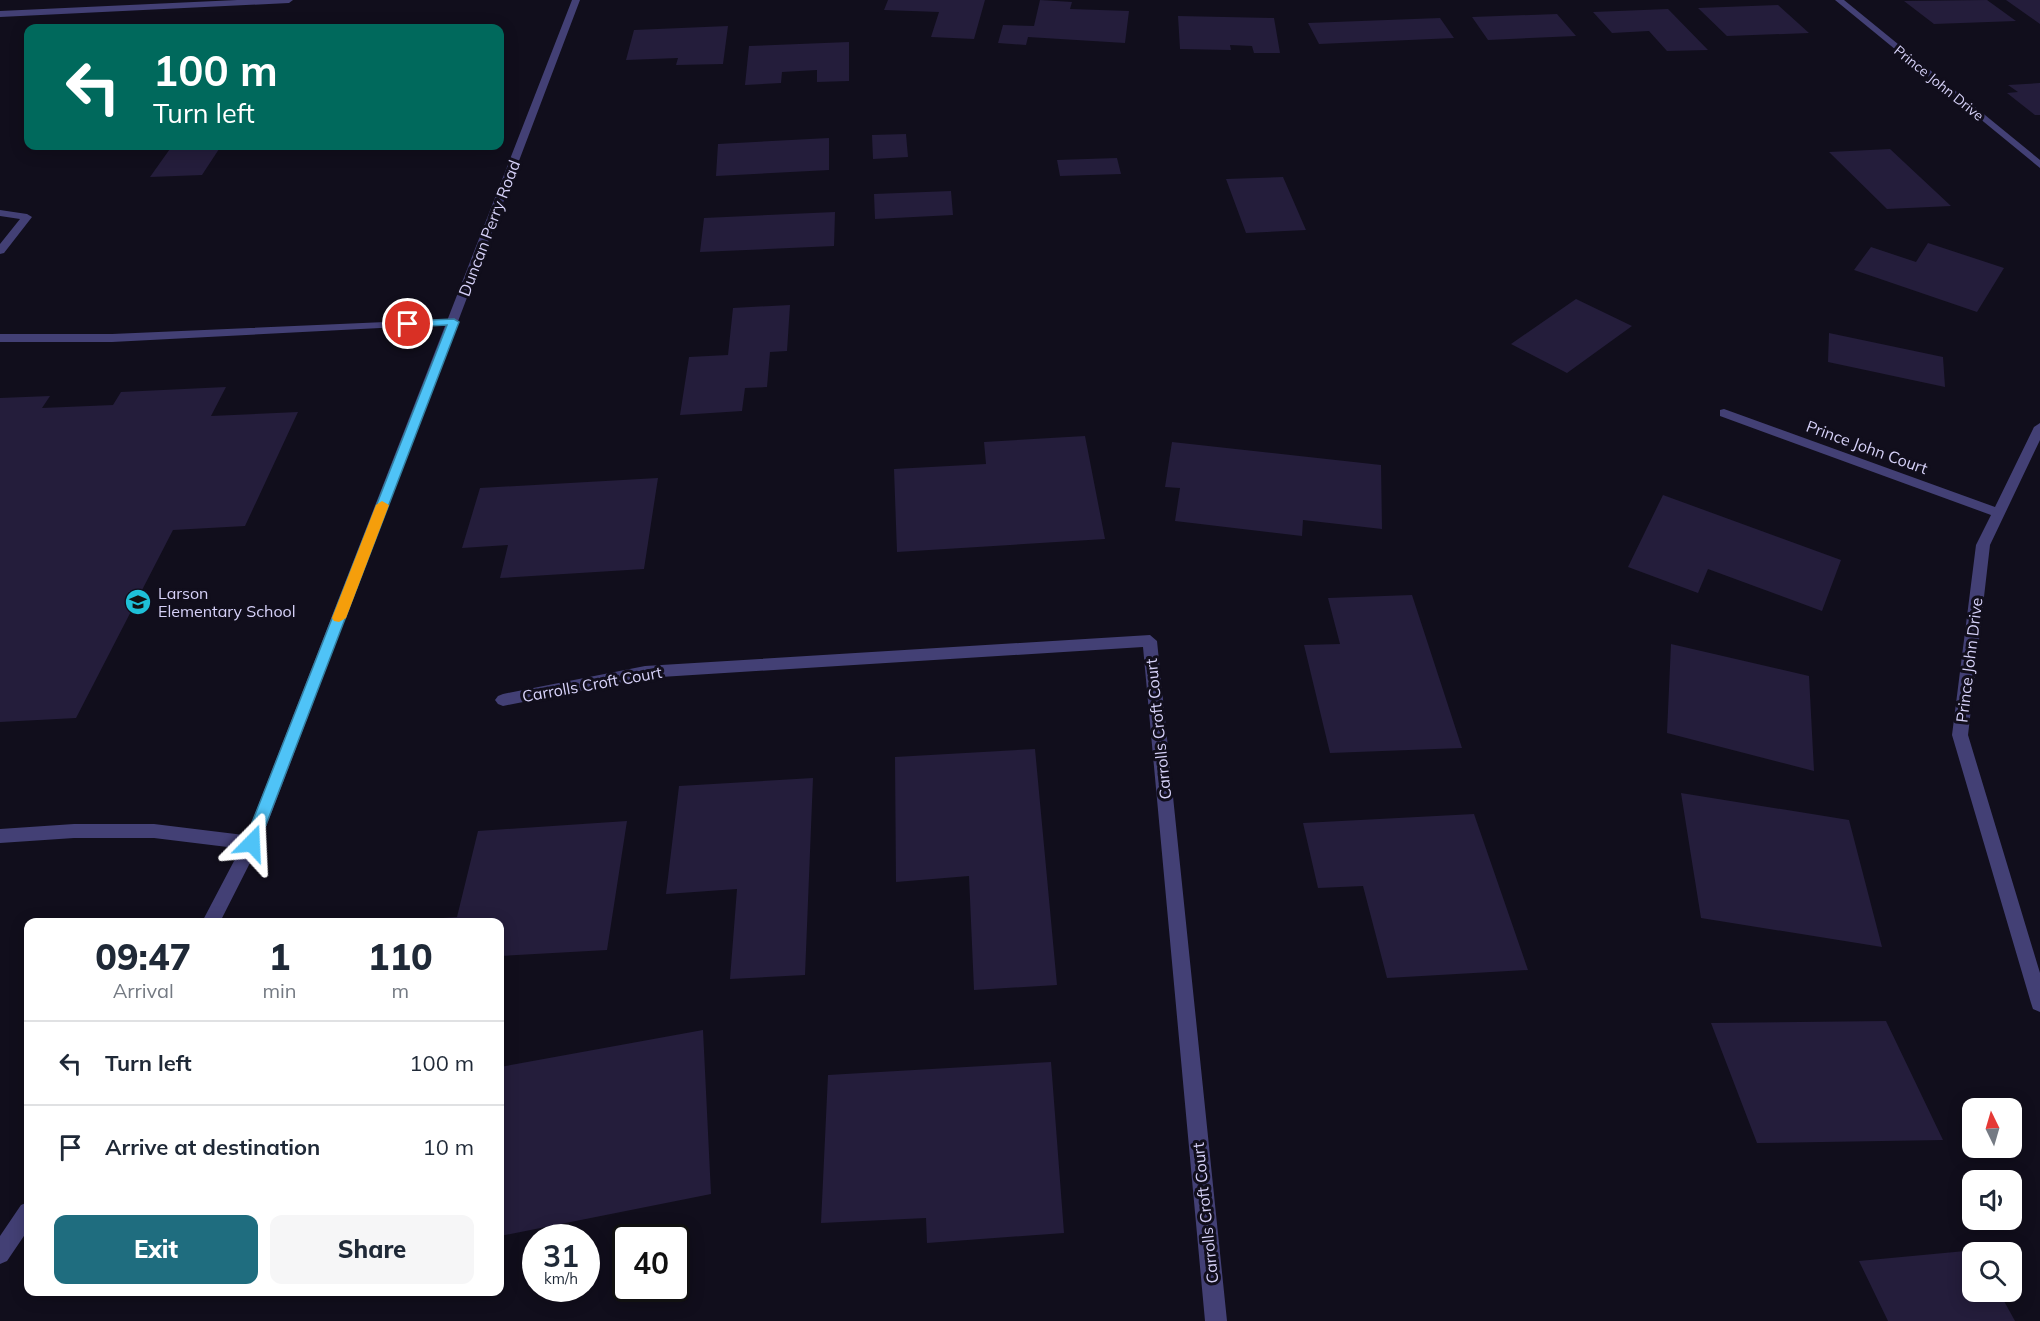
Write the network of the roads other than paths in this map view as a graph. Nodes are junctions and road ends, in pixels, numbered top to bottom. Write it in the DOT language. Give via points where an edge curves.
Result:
graph roads {
  1 [pos="289,0"];
  2 [pos="576,0"];
  3 [pos="1839,0"];
  4 [pos="261,2"];
  5 [pos="0,14"];
  6 [pos="2040,165"];
  7 [pos="0,213"];
  8 [pos="0,251"];
  9 [pos="454,322"];
  10 [pos="0,338"];
  11 [pos="1724,413"];
  12 [pos="2040,427"];
  13 [pos="1999,513"];
  14 [pos="503,700"];
  15 [pos="0,836"];
  16 [pos="252,843"];
  17 [pos="213,918"];
  18 [pos="2040,1003"];
  19 [pos="24,1218"];
  20 [pos="0,1254"];
  21 [pos="1216,1321"];
  1 -- 4 [label="street"];
  2 -- 9 [label="street, Duncan Perry Road"];
  3 -- 6 [label="street, Prince John Drive"];
  4 -- 5 [label="street"];
  7 -- 8 [label="street" via="27,217"];
  9 -- 10 [label="street" via="112,338"];
  9 -- 16 [label="street, Duncan Perry Road"];
  11 -- 13 [label="street, Prince John Court"];
  12 -- 13 [label="street, Prince John Drive"];
  13 -- 18 [label="street, Prince John Drive" via="1983,545 1960,735"];
  14 -- 21 [label="street, Carrolls Croft Court" via="645,672 1150,641"];
  15 -- 16 [label="street" via="154,831"];
  16 -- 17 [label="street, Duncan Perry Road"];
  19 -- 20 [label="street"];
}
